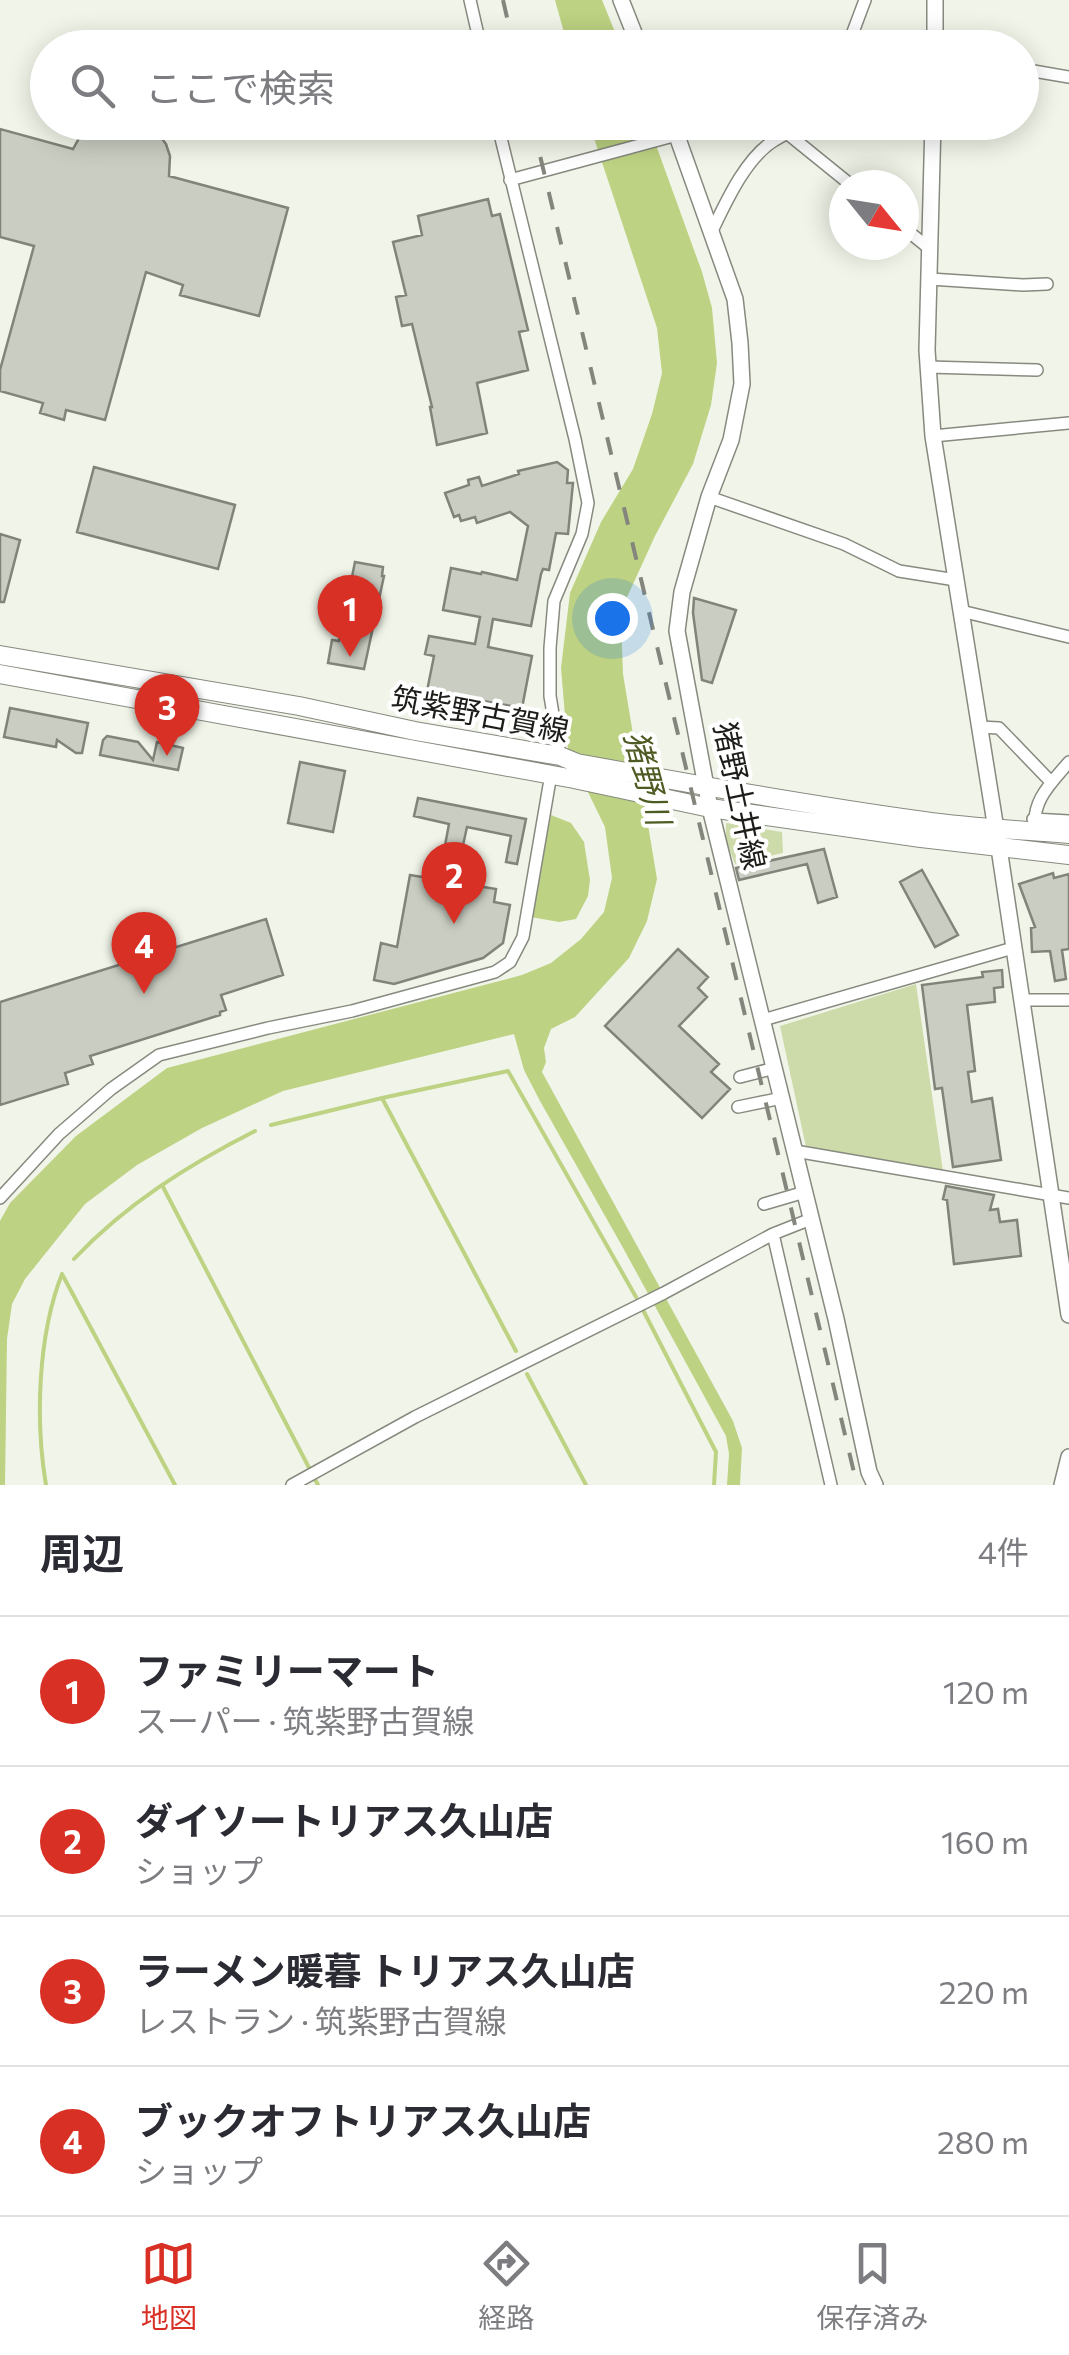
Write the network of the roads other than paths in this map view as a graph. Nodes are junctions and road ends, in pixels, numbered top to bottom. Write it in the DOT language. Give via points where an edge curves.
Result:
graph roads {
  1 [pos="470,0"];
  2 [pos="621,0"];
  3 [pos="865,0"];
  4 [pos="935,0"];
  5 [pos="477,30"];
  6 [pos="633,30"];
  7 [pos="853,30"];
  8 [pos="935,30"];
  9 [pos="1039,72"];
  10 [pos="1069,77"];
  11 [pos="502,140"];
  12 [pos="659,140"];
  13 [pos="678,140"];
  14 [pos="775,140"];
  15 [pos="795,140"];
  16 [pos="933,140"];
  17 [pos="832,170"];
  18 [pos="510,180"];
  19 [pos="712,232"];
  20 [pos="919,240"];
  21 [pos="930,249"];
  22 [pos="930,279"];
  23 [pos="1047,284"];
  24 [pos="928,367"];
  25 [pos="1037,370"];
  26 [pos="1069,424"];
  27 [pos="933,436"];
  28 [pos="709,496"];
  29 [pos="956,580"];
  30 [pos="961,612"];
  31 [pos="1069,638"];
  32 [pos="0,654"];
  33 [pos="0,674"];
  34 [pos="979,727"];
  35 [pos="1069,762"];
  36 [pos="570,766"];
  37 [pos="550,774"];
  38 [pos="1052,782"];
  39 [pos="707,786"];
  40 [pos="666,789"];
  41 [pos="710,808"];
  42 [pos="1069,820"];
  43 [pos="1035,825"];
  44 [pos="1069,834"];
  45 [pos="997,839"];
  46 [pos="1069,855"];
  47 [pos="1013,948"];
  48 [pos="1021,1000"];
  49 [pos="1069,1000"];
  50 [pos="764,1020"];
  51 [pos="775,1068"];
  52 [pos="740,1077"];
  53 [pos="782,1098"];
  54 [pos="738,1107"];
  55 [pos="795,1152"];
  56 [pos="805,1192"];
  57 [pos="1051,1195"];
  58 [pos="0,1198"];
  59 [pos="1069,1198"];
  60 [pos="764,1204"];
  61 [pos="810,1220"];
  62 [pos="773,1234"];
  63 [pos="1069,1315"];
  64 [pos="1069,1457"];
  65 [pos="292,1485"];
  66 [pos="831,1485"];
  67 [pos="875,1485"];
  68 [pos="1062,1485"];
  1 -- 5 [label="street"];
  2 -- 6 [label="main road"];
  3 -- 7 [label="street"];
  4 -- 8 [label="main road"];
  9 -- 10 [label="street"];
  11 -- 18 [label="street"];
  12 -- 18 [label="street"];
  13 -- 19 [label="main road, 猪野土井線"];
  14 -- 19 [label="street" via="733,189"];
  15 -- 17 [label="street"];
  16 -- 21 [label="main road"];
  18 -- 36 [label="street" via="588,503 554,601 550,648 550,696"];
  19 -- 28 [label="main road, 猪野土井線" via="735,300 742,384 731,440"];
  20 -- 21 [label="street"];
  21 -- 22 [label="main road"];
  22 -- 23 [label="street"];
  22 -- 24 [label="main road"];
  24 -- 25 [label="street"];
  24 -- 27 [label="main road"];
  26 -- 27 [label="street"];
  27 -- 29 [label="main road"];
  28 -- 29 [label="street" via="899,571"];
  28 -- 39 [label="main road, 猪野土井線" via="677,631"];
  29 -- 30 [label="main road"];
  30 -- 31 [label="street"];
  30 -- 34 [label="main road"];
  32 -- 36 [label="main road, 筑紫野古賀線" via="298,706"];
  33 -- 37 [label="main road, 筑紫野古賀線"];
  34 -- 38 [label="street" via="999,728"];
  34 -- 45 [label="main road"];
  35 -- 38 [label="street"];
  36 -- 37 [label="main road, 筑紫野古賀線"];
  36 -- 40 [label="main road, 筑紫野古賀線"];
  37 -- 58 [label="street" via="522,937 510,962 495,972 352,1011 159,1055 59,1134"];
  38 -- 43 [label="street" via="1035,806"];
  39 -- 40 [label="main road, 筑紫野古賀線"];
  39 -- 41 [label="main road, 猪野土井線"];
  39 -- 45 [label="main road, 筑紫野古賀線"];
  40 -- 41 [label="main road, 筑紫野古賀線"];
  41 -- 45 [label="main road, 筑紫野古賀線"];
  41 -- 50 [label="main road, 猪野土井線"];
  42 -- 43 [label="street"];
  43 -- 44 [label="main road, 筑紫野古賀線"];
  43 -- 45 [label="main road, 筑紫野古賀線"];
  45 -- 46 [label="main road, 筑紫野古賀線"];
  45 -- 47 [label="main road"];
  47 -- 48 [label="main road"];
  47 -- 50 [label="street"];
  48 -- 49 [label="street"];
  48 -- 57 [label="main road"];
  50 -- 51 [label="main road, 猪野土井線"];
  51 -- 52 [label="street"];
  51 -- 53 [label="main road, 猪野土井線"];
  53 -- 54 [label="street"];
  53 -- 55 [label="main road, 猪野土井線"];
  55 -- 56 [label="main road, 猪野土井線"];
  55 -- 57 [label="street"];
  56 -- 60 [label="street"];
  56 -- 61 [label="main road, 猪野土井線"];
  57 -- 59 [label="street"];
  57 -- 63 [label="main road"];
  61 -- 62 [label="street"];
  61 -- 67 [label="main road, 猪野土井線"];
  62 -- 65 [label="street"];
  62 -- 66 [label="street"];
  64 -- 68 [label="main road"];
}
